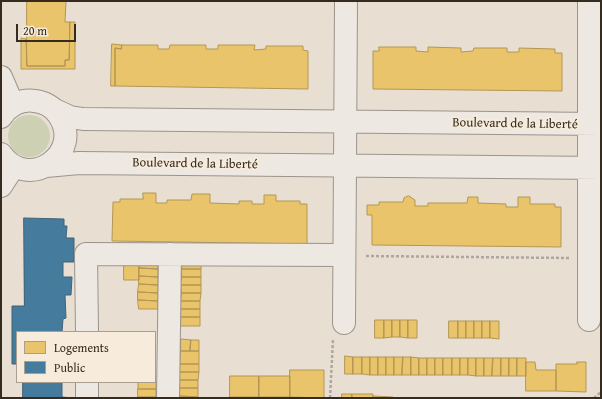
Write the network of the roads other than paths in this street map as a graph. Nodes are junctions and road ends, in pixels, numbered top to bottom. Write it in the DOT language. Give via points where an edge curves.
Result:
graph roads {
  1 [pos="346,1"];
  2 [pos="589,1"];
  3 [pos="1,77"];
  4 [pos="7,110"];
  5 [pos="56,110"];
  6 [pos="345,122"];
  7 [pos="595,124"];
  8 [pos="8,160"];
  9 [pos="46,166"];
  10 [pos="345,166"];
  11 [pos="595,168"];
  12 [pos="1,186"];
  13 [pos="170,254"];
  14 [pos="344,256"];
  15 [pos="589,320"];
  16 [pos="344,323"];
  17 [pos="87,331"];
  18 [pos="87,383"];
  19 [pos="87,398"];
  20 [pos="168,398"];
  1 -- 6 [label="street"];
  2 -- 7 [label="street, Boulevard de la Liberté"];
  3 -- 4 [label="street"];
  4 -- 5 [label="street, Boulevard de la Liberté" via="23,101 33,100 43,102"];
  5 -- 6 [label="street, Boulevard de la Liberté" via="70,117 83,119"];
  5 -- 9 [label="street" via="65,128 65,143 58,157"];
  6 -- 7 [label="street, Boulevard de la Liberté"];
  6 -- 10 [label="street"];
  7 -- 11 [label="street, Boulevard de la Liberté"];
  8 -- 9 [label="street, Boulevard de la Liberté" via="27,170 37,170"];
  8 -- 12 [label="street"];
  9 -- 10 [label="street, Boulevard de la Liberté" via="79,163"];
  10 -- 11 [label="street, Boulevard de la Liberté"];
  10 -- 14 [label="street"];
  11 -- 15 [label="street, Boulevard de la Liberté" via="589,258"];
  13 -- 14 [label="street"];
  13 -- 17 [label="street" via="86,254"];
  13 -- 20 [label="street"];
  14 -- 16 [label="street"];
  18 -- 19 [label="street"];
}
